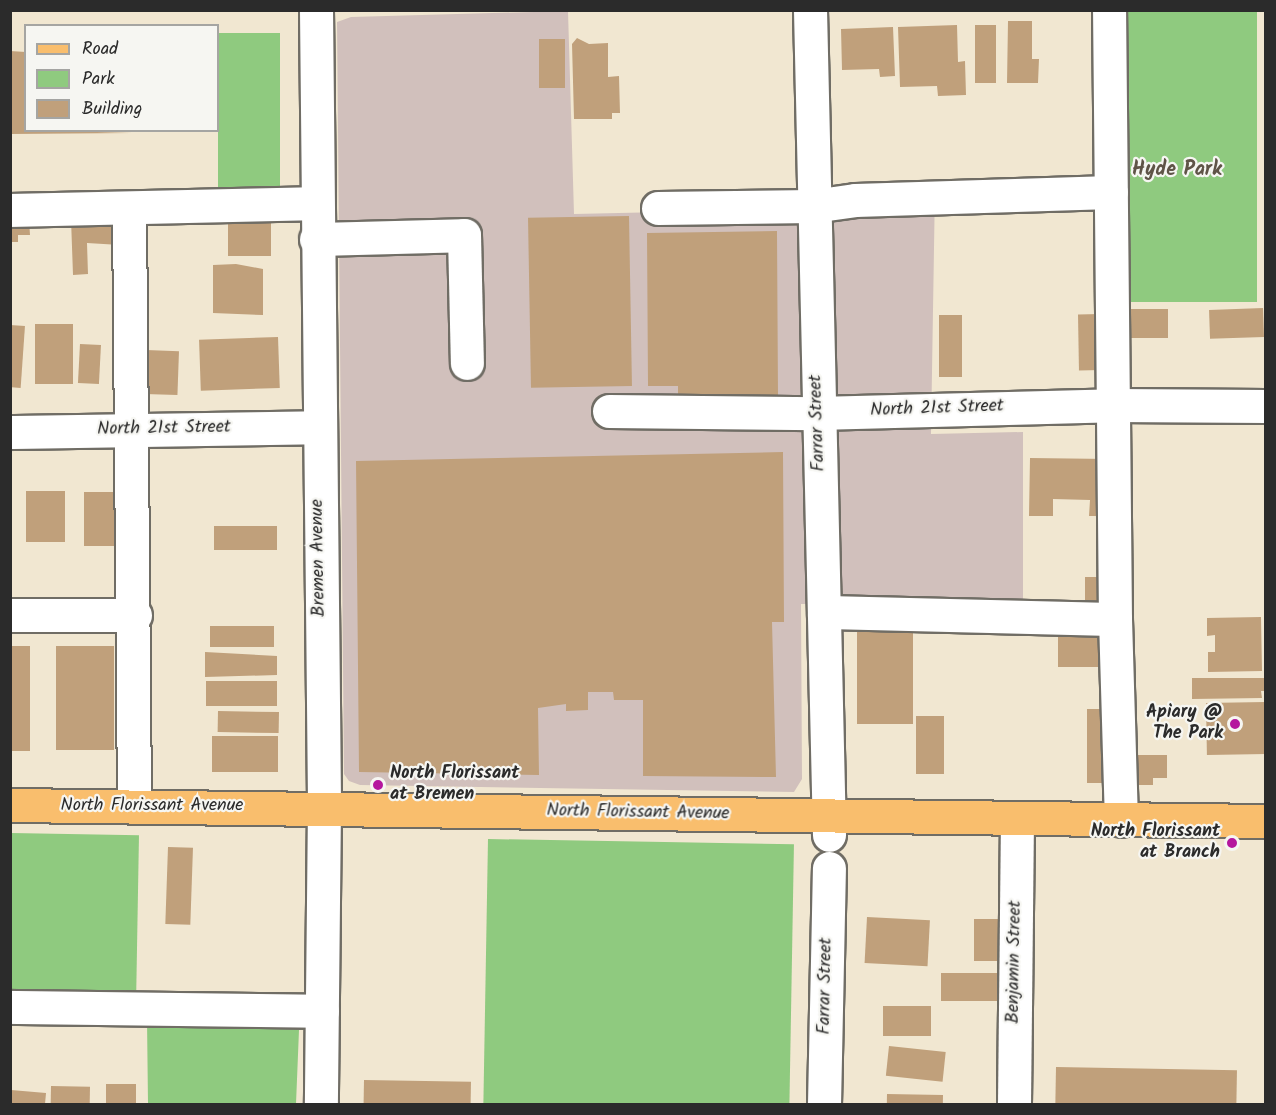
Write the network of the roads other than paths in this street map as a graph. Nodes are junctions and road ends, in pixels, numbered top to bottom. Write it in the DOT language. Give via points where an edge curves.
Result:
graph roads {
  1 [pos="316,10"];
  2 [pos="810,10"];
  3 [pos="1109,10"];
  4 [pos="1111,192"];
  5 [pos="316,204"];
  6 [pos="813,206"];
  7 [pos="129,208"];
  8 [pos="658,208"];
  9 [pos="10,210"];
  10 [pos="316,239"];
  11 [pos="467,363"];
  12 [pos="1114,405"];
  13 [pos="1266,406"];
  14 [pos="609,411"];
  15 [pos="817,413"];
  16 [pos="317,427"];
  17 [pos="132,430"];
  18 [pos="10,432"];
  19 [pos="824,612"];
  20 [pos="10,615"];
  21 [pos="135,615"];
  22 [pos="1115,619"];
  23 [pos="10,805"];
  24 [pos="134,806"];
  25 [pos="324,806"];
  26 [pos="1017,820"];
  27 [pos="1121,820"];
  28 [pos="1266,822"];
  29 [pos="829,826"];
  30 [pos="829,868"];
  31 [pos="10,1007"];
  32 [pos="322,1011"];
  33 [pos="321,1104"];
  34 [pos="824,1104"];
  35 [pos="1014,1104"];
  1 -- 5 [label="street, Bremen Avenue"];
  2 -- 6 [label="street, Farrar Street"];
  3 -- 4 [label="street"];
  4 -- 6 [label="street" via="855,200"];
  4 -- 12 [label="street"];
  5 -- 7 [label="street"];
  5 -- 10 [label="street, Bremen Avenue"];
  6 -- 8 [label="street"];
  6 -- 15 [label="street, Farrar Street"];
  7 -- 9 [label="street"];
  7 -- 17 [label="street"];
  10 -- 11 [label="street" via="464,235"];
  10 -- 16 [label="street, Bremen Avenue"];
  12 -- 13 [label="street, North 21st Street"];
  12 -- 15 [label="street, North 21st Street"];
  12 -- 22 [label="street"];
  14 -- 15 [label="street, North 21st Street"];
  15 -- 19 [label="street, Farrar Street"];
  16 -- 17 [label="street, North 21st Street"];
  16 -- 25 [label="street, Bremen Avenue"];
  17 -- 18 [label="street, North 21st Street"];
  17 -- 21 [label="street"];
  19 -- 22 [label="street"];
  19 -- 29 [label="street, Farrar Street"];
  20 -- 21 [label="street"];
  21 -- 24 [label="street"];
  22 -- 27 [label="street"];
  23 -- 24 [label="main road, North Florissant Avenue"];
  24 -- 25 [label="main road, North Florissant Avenue"];
  25 -- 29 [label="main road, North Florissant Avenue"];
  25 -- 32 [label="street, Bremen Avenue"];
  26 -- 27 [label="main road, North Florissant Avenue"];
  26 -- 29 [label="main road, North Florissant Avenue"];
  26 -- 35 [label="street, Benjamin Street"];
  27 -- 28 [label="main road, North Florissant Avenue"];
  30 -- 34 [label="street, Farrar Street"];
  31 -- 32 [label="street"];
  32 -- 33 [label="street, Bremen Avenue"];
}
